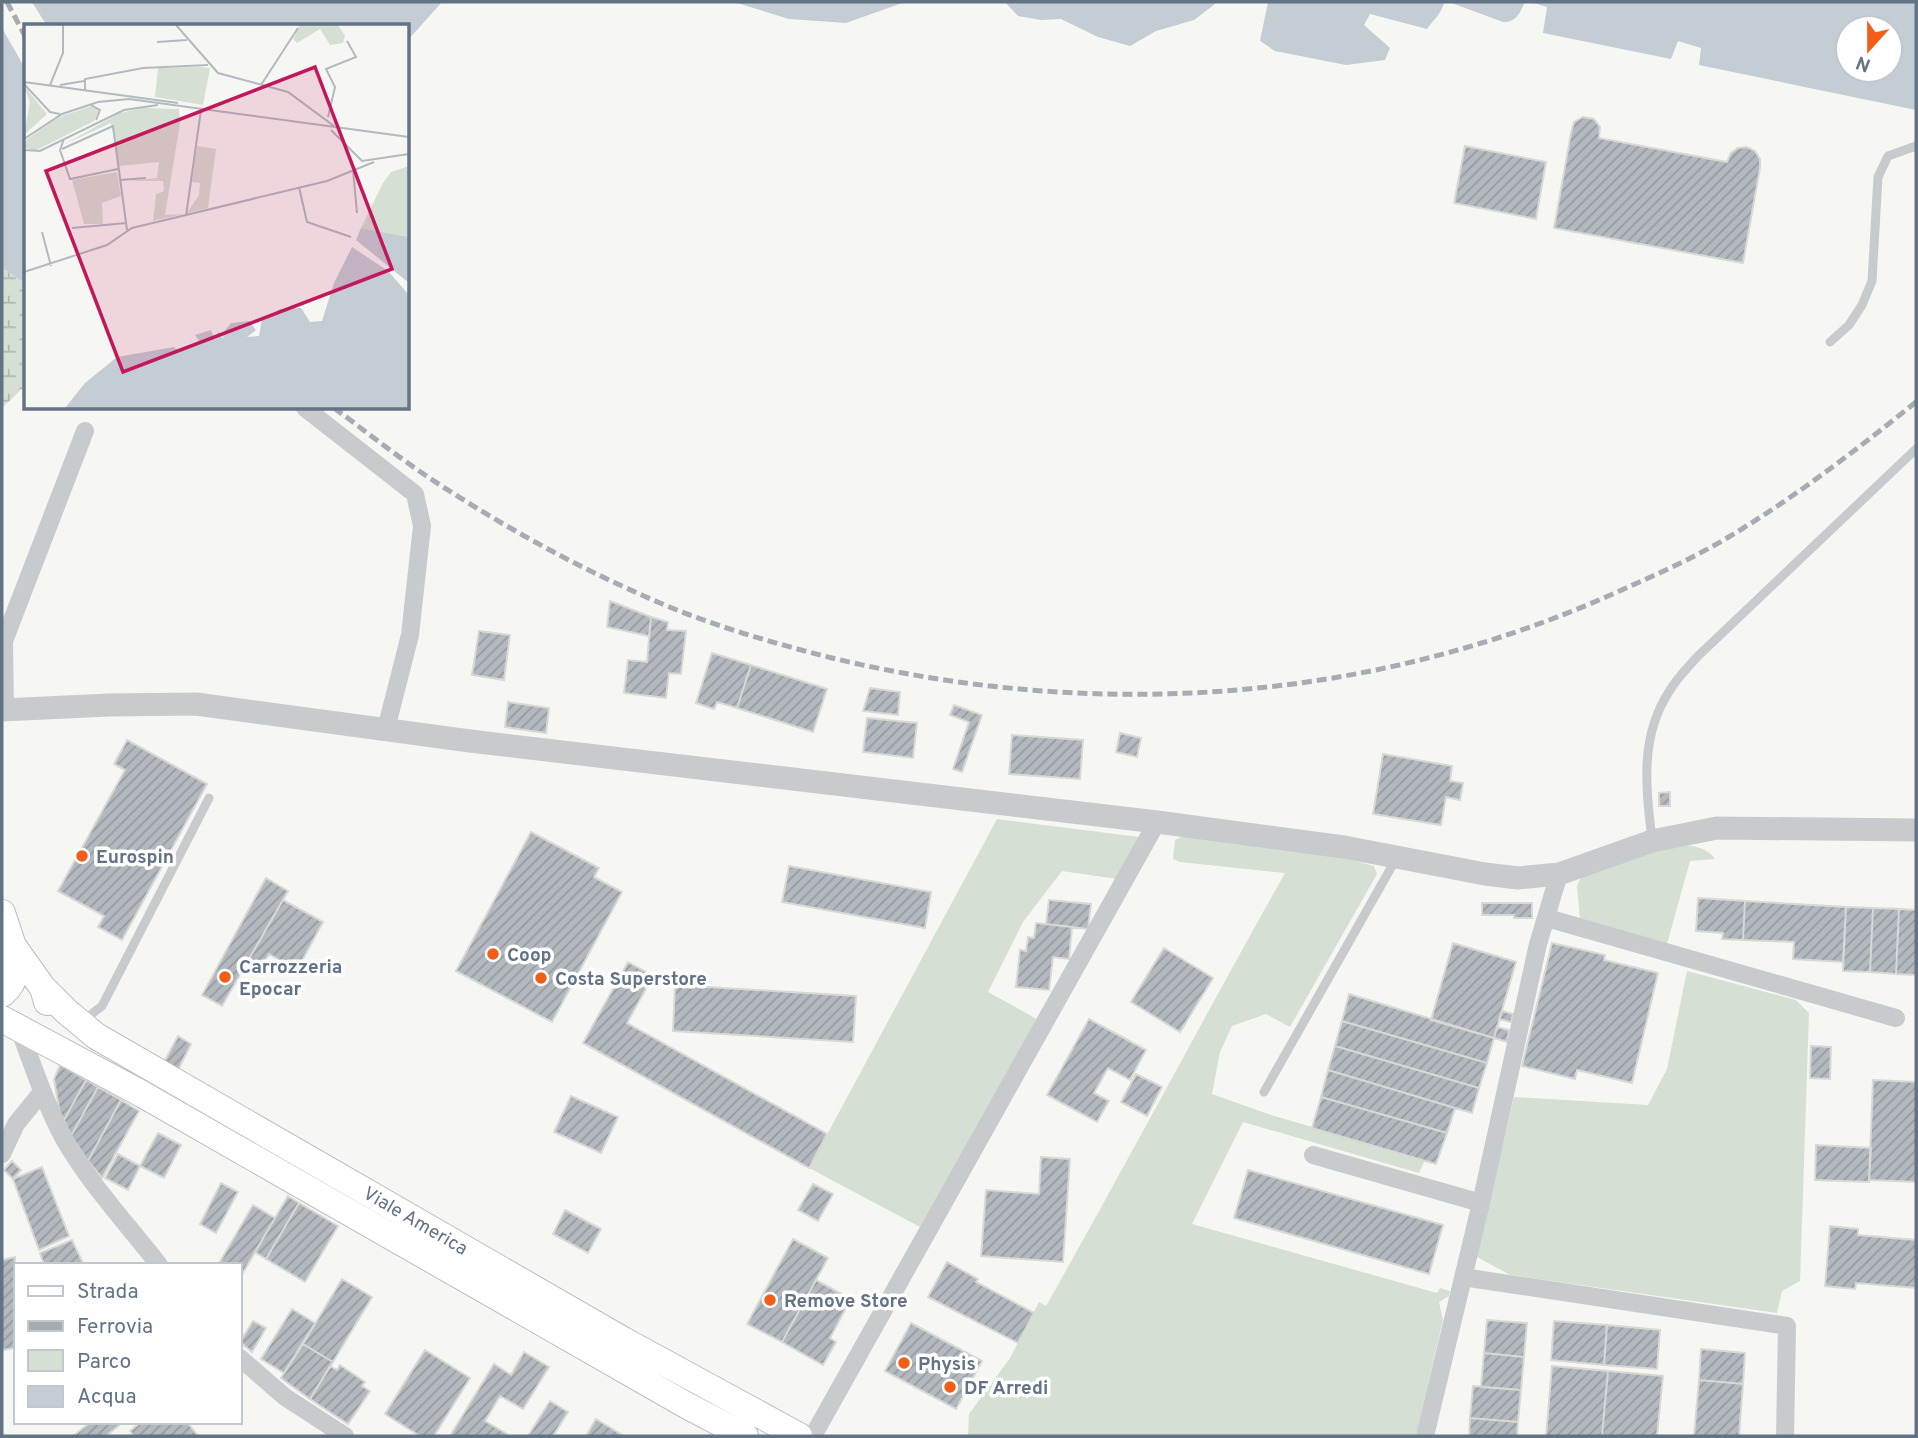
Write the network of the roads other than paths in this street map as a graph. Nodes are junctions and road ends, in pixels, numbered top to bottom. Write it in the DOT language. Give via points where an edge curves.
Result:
graph roads {
  1 [pos="1916,146"];
  2 [pos="1830,342"];
  3 [pos="308,410"];
  4 [pos="85,431"];
  5 [pos="1916,449"];
  6 [pos="3,716"];
  7 [pos="386,729"];
  8 [pos="209,799"];
  9 [pos="1157,822"];
  10 [pos="1916,830"];
  11 [pos="1652,841"];
  12 [pos="1397,857"];
  13 [pos="1559,874"];
  14 [pos="2,913"];
  15 [pos="1547,919"];
  16 [pos="9,941"];
  17 [pos="43,988"];
  18 [pos="2,994"];
  19 [pos="1896,1018"];
  20 [pos="80,1023"];
  21 [pos="10,1024"];
  22 [pos="52,1045"];
  23 [pos="41,1087"];
  24 [pos="1264,1092"];
  25 [pos="2,1154"];
  26 [pos="1313,1155"];
  27 [pos="1481,1203"];
  28 [pos="157,1263"];
  29 [pos="1463,1277"];
  30 [pos="242,1360"];
  31 [pos="345,1436"];
  32 [pos="745,1436"];
  33 [pos="799,1436"];
  34 [pos="813,1436"];
  35 [pos="1425,1436"];
  36 [pos="1784,1436"];
  1 -- 2 [label="lane" via="1888,156 1878,177 1872,281 1849,325"];
  3 -- 7 [label="street" via="415,494 422,526 410,635"];
  4 -- 6 [label="street" via="4,641"];
  5 -- 11 [label="lane" via="1698,656 1670,690 1652,724 1645,776"];
  6 -- 7 [label="street" via="54,708 196,704"];
  7 -- 9 [label="street"];
  8 -- 20 [label="lane" via="102,1006"];
  9 -- 12 [label="street"];
  9 -- 34 [label="street"];
  10 -- 11 [label="street" via="1717,828"];
  11 -- 13 [label="street"];
  12 -- 13 [label="street" via="1518,878"];
  12 -- 24 [label="lane"];
  13 -- 15 [label="street"];
  14 -- 16 [label="main road"];
  15 -- 19 [label="street"];
  15 -- 27 [label="street"];
  16 -- 17 [label="main road"];
  16 -- 18 [label="main road" via="17,972"];
  17 -- 20 [label="main road, Viale America"];
  17 -- 22 [label="main road" via="54,1034"];
  20 -- 33 [label="main road, Viale America" via="611,1333"];
  21 -- 22 [label="main road, Viale America"];
  21 -- 23 [label="street"];
  22 -- 23 [label="street"];
  22 -- 32 [label="main road, Viale America"];
  23 -- 25 [label="street"];
  23 -- 28 [label="street" via="71,1150"];
  26 -- 27 [label="street"];
  27 -- 29 [label="street"];
  29 -- 35 [label="street"];
  29 -- 36 [label="street" via="1787,1326"];
  30 -- 31 [label="street" via="285,1397"];
}
